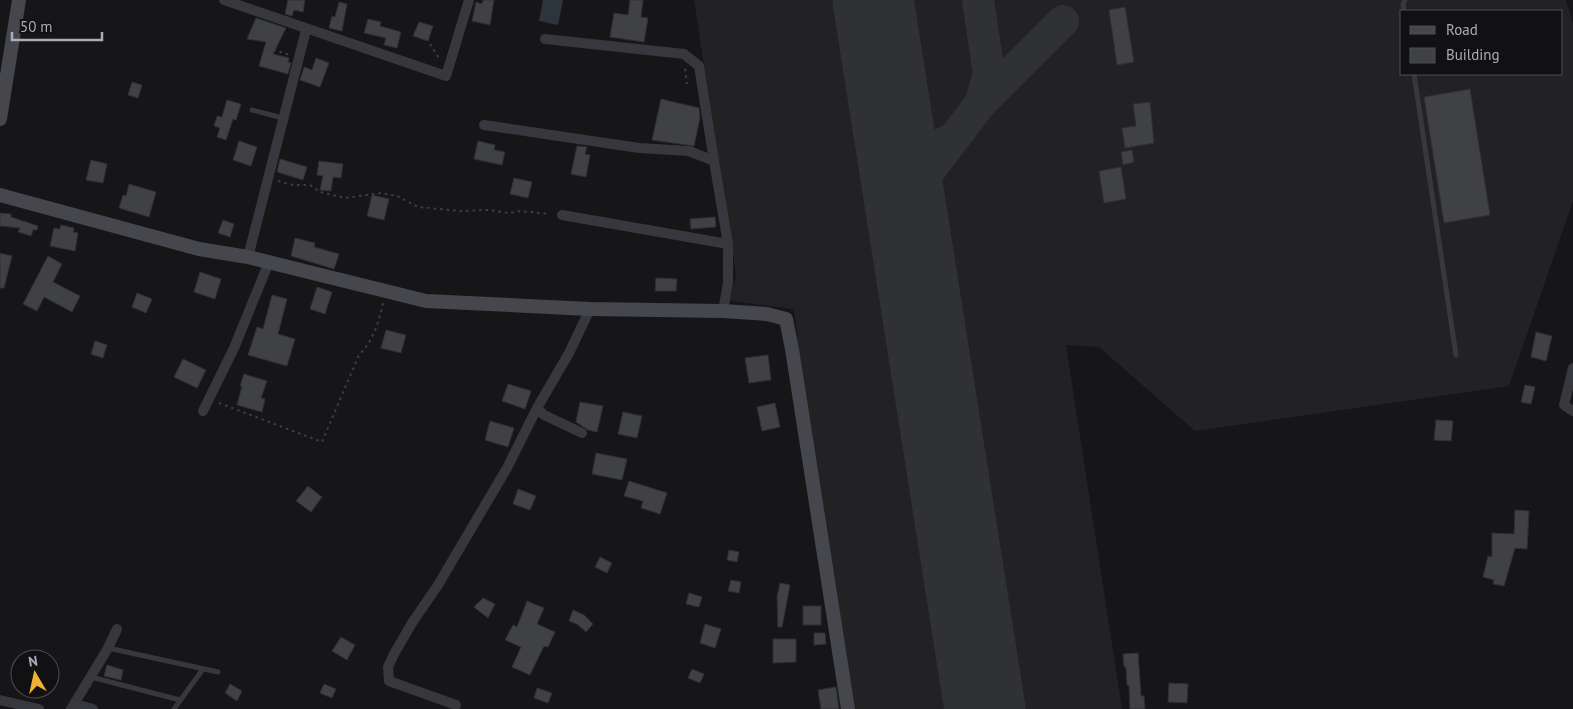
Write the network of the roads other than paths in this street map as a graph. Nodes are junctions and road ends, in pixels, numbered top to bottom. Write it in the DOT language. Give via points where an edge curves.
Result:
graph roads {
  1 [pos="19,0"];
  2 [pos="224,0"];
  3 [pos="469,0"];
  4 [pos="306,30"];
  5 [pos="545,39"];
  6 [pos="1414,75"];
  7 [pos="252,110"];
  8 [pos="284,118"];
  9 [pos="0,119"];
  10 [pos="484,125"];
  11 [pos="714,161"];
  12 [pos="0,195"];
  13 [pos="562,216"];
  14 [pos="728,244"];
  15 [pos="248,257"];
  16 [pos="269,262"];
  17 [pos="590,310"];
  18 [pos="723,311"];
  19 [pos="1456,355"];
  20 [pos="1573,368"];
  21 [pos="537,408"];
  22 [pos="203,411"];
  23 [pos="1573,411"];
  24 [pos="582,433"];
  25 [pos="117,629"];
  26 [pos="108,648"];
  27 [pos="203,669"];
  28 [pos="218,672"];
  29 [pos="91,677"];
  30 [pos="0,700"];
  31 [pos="180,700"];
  32 [pos="456,705"];
  33 [pos="73,707"];
  34 [pos="39,709"];
  35 [pos="93,709"];
  36 [pos="174,709"];
  37 [pos="848,709"];
  1 -- 9 [label="street"];
  2 -- 4 [label="street"];
  3 -- 4 [label="street" via="446,76"];
  4 -- 8 [label="street"];
  5 -- 11 [label="street" via="684,54 699,66"];
  6 -- 19 [label="lane"];
  7 -- 8 [label="lane"];
  8 -- 15 [label="street"];
  10 -- 11 [label="street" via="638,148 689,151"];
  11 -- 14 [label="street"];
  12 -- 15 [label="street" via="199,249"];
  13 -- 14 [label="street"];
  14 -- 18 [label="street" via="728,283"];
  15 -- 16 [label="street"];
  16 -- 17 [label="street" via="426,301"];
  16 -- 22 [label="street" via="234,348"];
  17 -- 18 [label="street"];
  17 -- 21 [label="street"];
  18 -- 37 [label="street" via="767,314 786,319"];
  20 -- 23 [label="street" via="1564,404"];
  21 -- 24 [label="street" via="544,415"];
  21 -- 32 [label="street" via="507,468 388,667 389,681"];
  25 -- 26 [label="street"];
  26 -- 27 [label="lane"];
  26 -- 29 [label="street"];
  27 -- 28 [label="lane"];
  27 -- 31 [label="lane"];
  29 -- 31 [label="lane"];
  29 -- 33 [label="street"];
  30 -- 34 [label="street"];
  31 -- 36 [label="lane"];
  33 -- 35 [label="street"];
}
